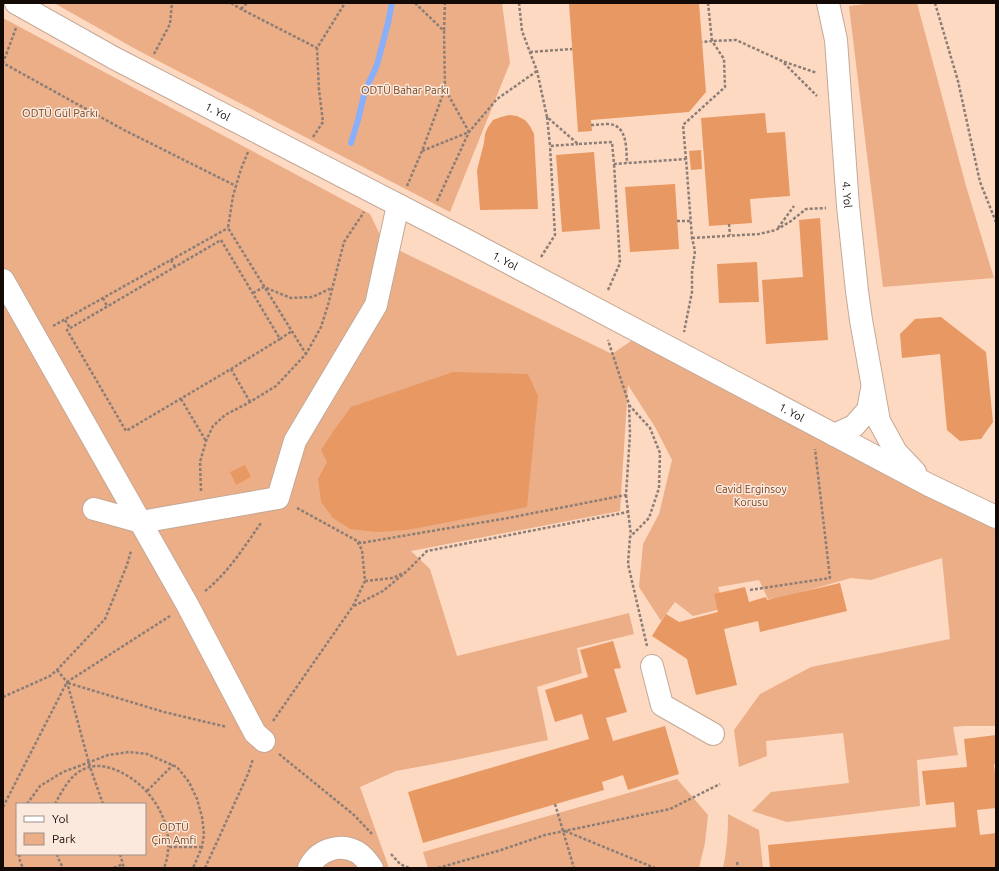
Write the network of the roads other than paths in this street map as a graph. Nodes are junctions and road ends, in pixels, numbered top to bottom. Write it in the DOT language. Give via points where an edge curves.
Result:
graph roads {
  1 [pos="828,3"];
  2 [pos="20,5"];
  3 [pos="398,205"];
  4 [pos="3,280"];
  5 [pos="873,386"];
  6 [pos="834,435"];
  7 [pos="929,485"];
  8 [pos="94,509"];
  9 [pos="996,517"];
  10 [pos="141,522"];
  11 [pos="652,666"];
  12 [pos="713,734"];
  13 [pos="260,738"];
  14 [pos="309,868"];
  15 [pos="372,868"];
  1 -- 5 [label="street, 4. Yol" via="836,40 848,206 861,320"];
  2 -- 3 [label="street, 1. Yol" via="107,55"];
  3 -- 6 [label="street, 1. Yol"];
  3 -- 10 [label="street" via="376,305 295,441 278,498"];
  4 -- 10 [label="street"];
  5 -- 6 [label="street, 4. Yol" via="868,410 854,426"];
  5 -- 7 [label="street, 4. Yol" via="879,421 896,452"];
  6 -- 7 [label="street, 1. Yol"];
  7 -- 9 [label="street, 1. Yol"];
  8 -- 10 [label="street"];
  10 -- 13 [label="street"];
  11 -- 12 [label="street" via="662,705"];
  14 -- 15 [label="street" via="316,857 325,851 347,848 366,859"];
}
